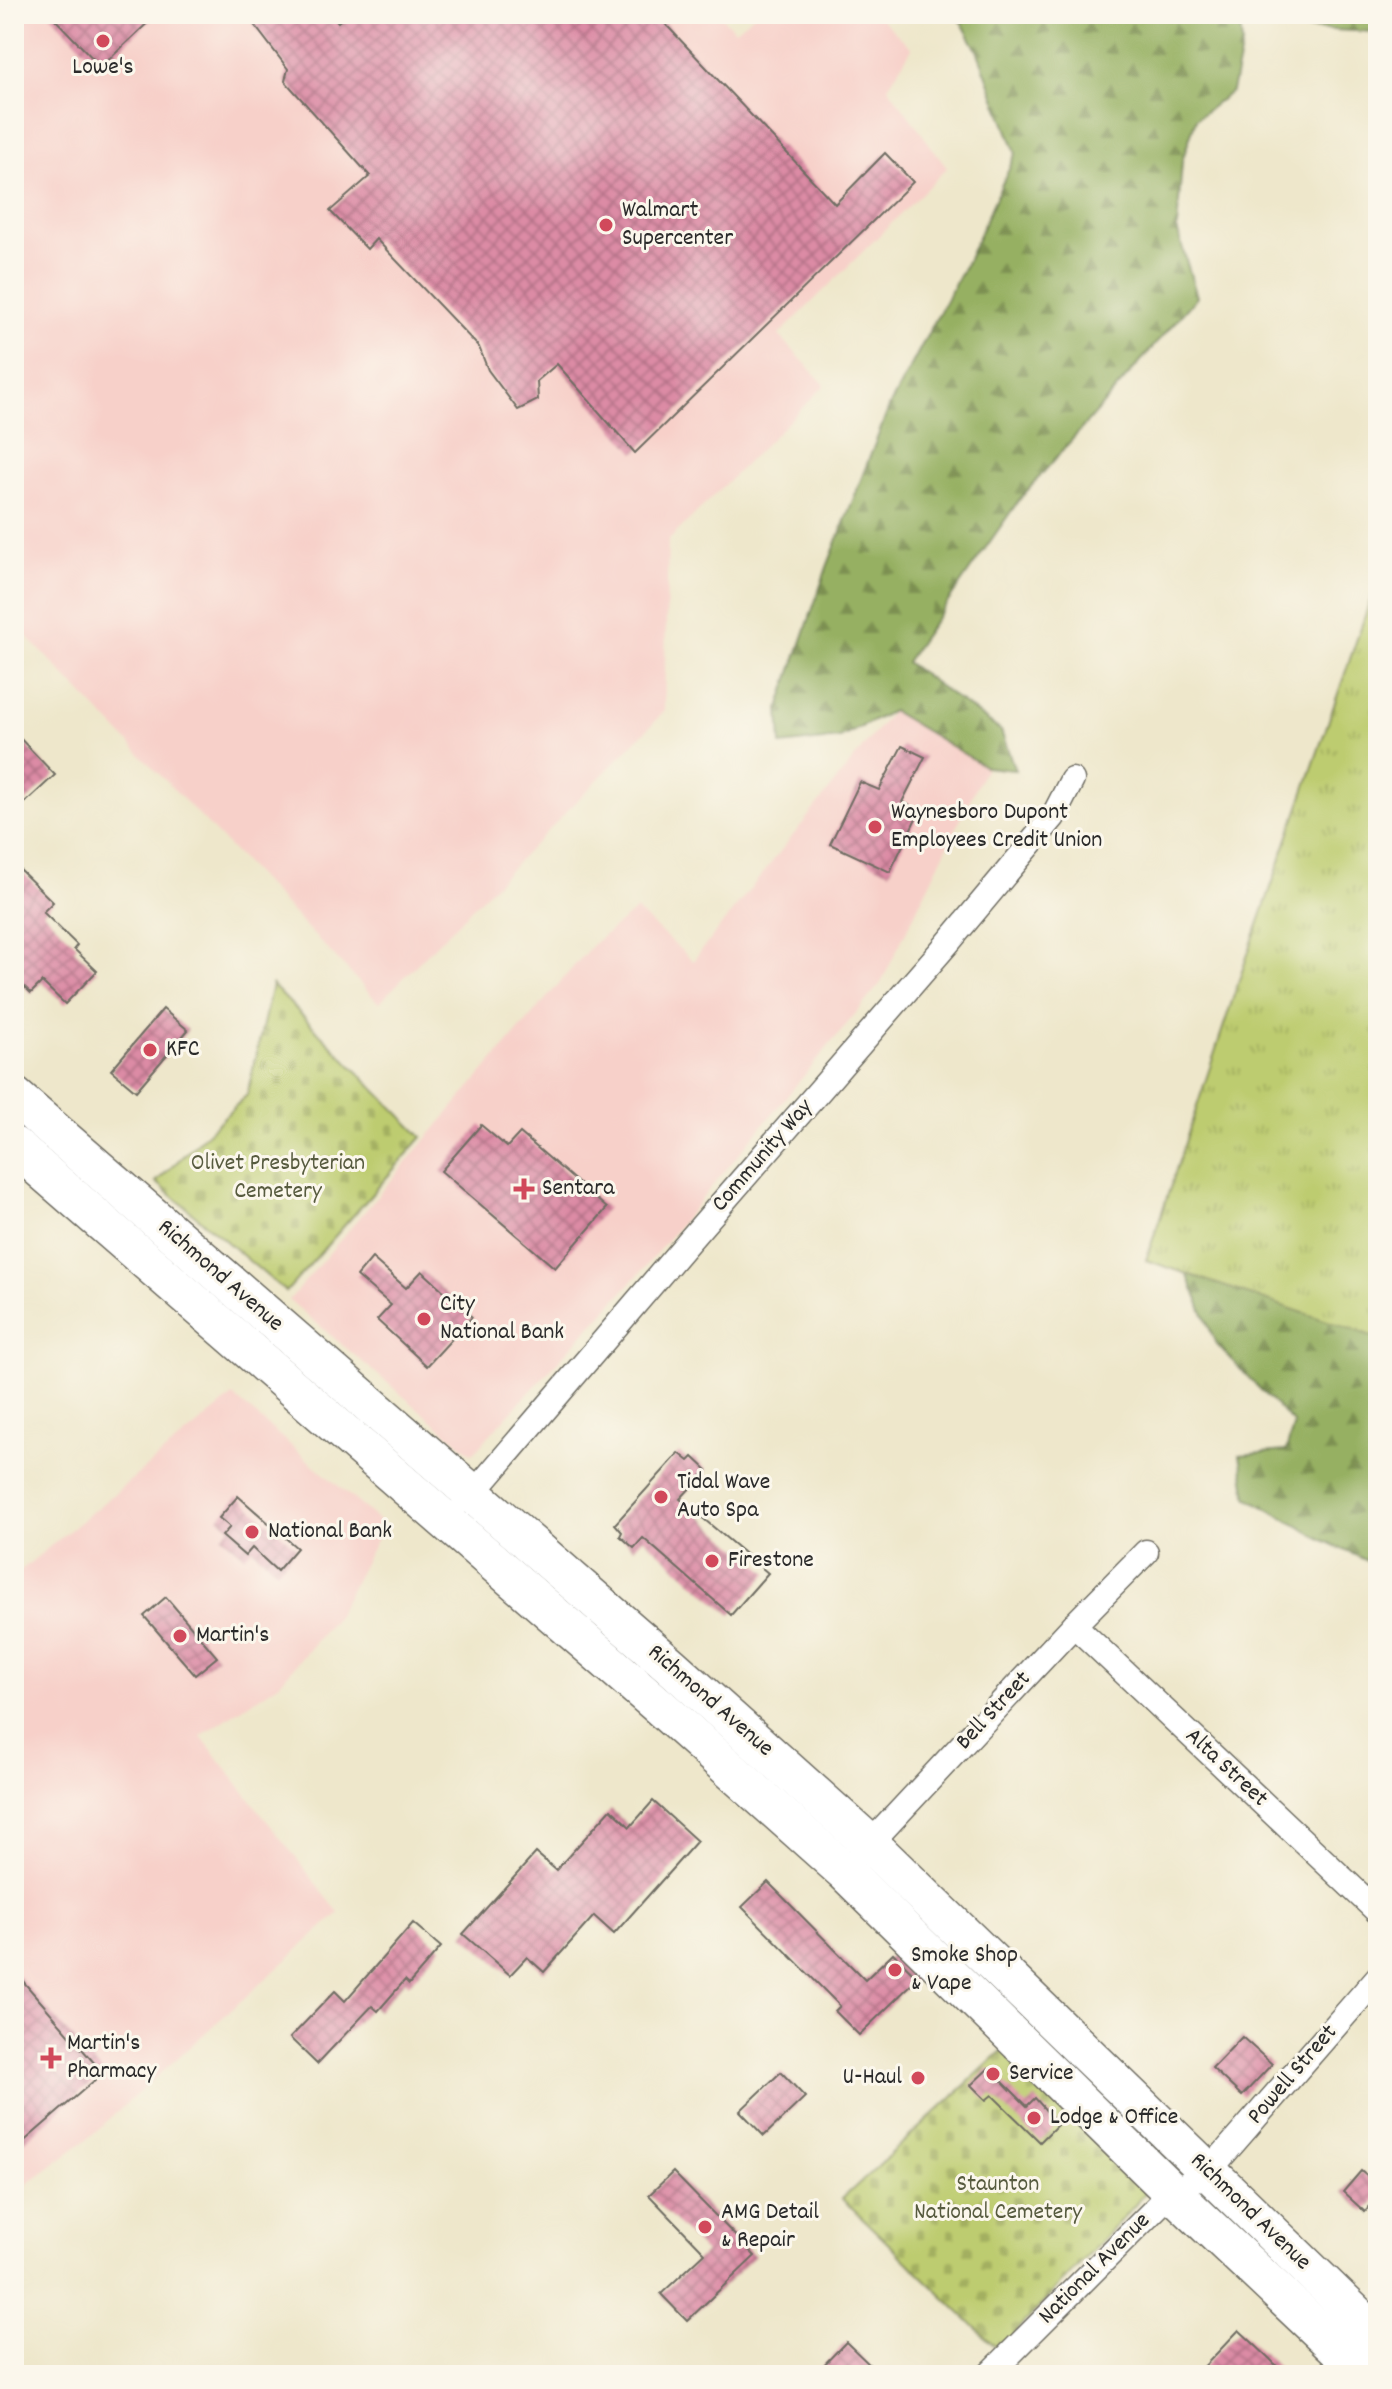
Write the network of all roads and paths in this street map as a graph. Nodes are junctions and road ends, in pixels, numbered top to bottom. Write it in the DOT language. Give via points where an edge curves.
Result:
graph roads {
  1 [pos="1072,780"];
  2 [pos="14,1096"];
  3 [pos="14,1146"];
  4 [pos="472,1495"];
  5 [pos="438,1515"];
  6 [pos="1146,1552"];
  7 [pos="1074,1625"];
  8 [pos="869,1843"];
  9 [pos="844,1871"];
  10 [pos="1378,1912"];
  11 [pos="1378,1977"];
  12 [pos="1208,2172"];
  13 [pos="1172,2192"];
  14 [pos="1378,2336"];
  15 [pos="989,2375"];
  16 [pos="1366,2375"];
  1 -- 4 [label="street, Community Way" via="1053,817 957,933"];
  2 -- 4 [label="main road, Richmond Avenue"];
  3 -- 5 [label="main road, Richmond Avenue"];
  4 -- 5 [label="street, Community Way"];
  4 -- 8 [label="main road, Richmond Avenue"];
  5 -- 9 [label="main road, Richmond Avenue"];
  6 -- 7 [label="street, Bell Street"];
  7 -- 8 [label="street, Bell Street"];
  7 -- 10 [label="street, Alta Street"];
  8 -- 9 [label="street, Bell Street"];
  8 -- 12 [label="main road, Richmond Avenue"];
  9 -- 13 [label="main road, Richmond Avenue"];
  11 -- 12 [label="street, Powell Street"];
  12 -- 13 [label="street, National Avenue"];
  12 -- 14 [label="main road, Richmond Avenue"];
  13 -- 15 [label="street, National Avenue"];
  13 -- 16 [label="main road, Richmond Avenue"];
}
